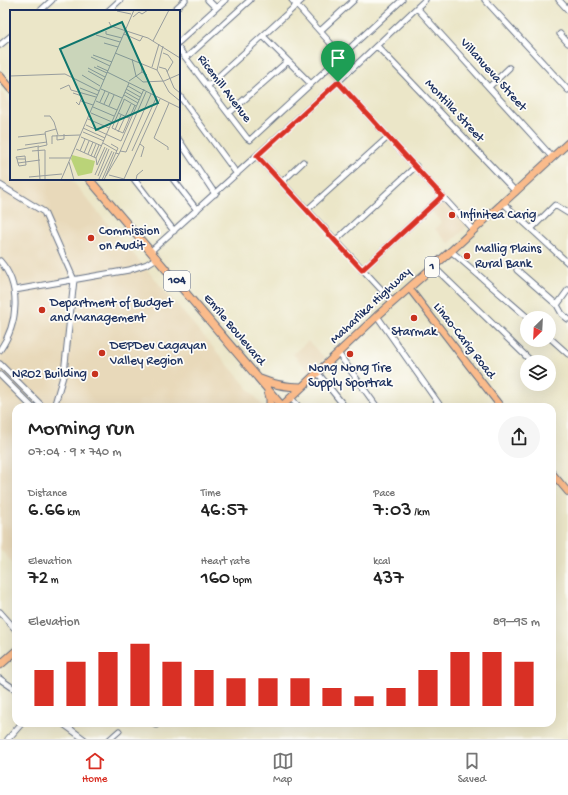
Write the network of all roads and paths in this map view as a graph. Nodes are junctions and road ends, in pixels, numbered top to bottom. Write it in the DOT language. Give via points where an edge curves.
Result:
graph roads {
  1 [pos="52,0"];
  2 [pos="120,0"];
  3 [pos="185,0"];
  4 [pos="208,0"];
  5 [pos="225,0"];
  6 [pos="250,0"];
  7 [pos="292,0"];
  8 [pos="302,0"];
  9 [pos="354,0"];
  10 [pos="402,0"];
  11 [pos="425,0"];
  12 [pos="485,0"];
  13 [pos="559,0"];
  14 [pos="296,5"];
  15 [pos="216,8"];
  16 [pos="417,8"];
  17 [pos="41,10"];
  18 [pos="109,10"];
  19 [pos="174,10"];
  20 [pos="568,10"];
  21 [pos="320,31"];
  22 [pos="560,34"];
  23 [pos="263,36"];
  24 [pos="10,37"];
  25 [pos="180,41"];
  26 [pos="568,42"];
  27 [pos="0,46"];
  28 [pos="377,46"];
  29 [pos="180,50"];
  30 [pos="342,56"];
  31 [pos="186,58"];
  32 [pos="288,60"];
  33 [pos="509,68"];
  34 [pos="0,76"];
  35 [pos="338,82"];
  36 [pos="311,84"];
  37 [pos="208,86"];
  38 [pos="489,86"];
  39 [pos="10,88"];
  40 [pos="568,90"];
  41 [pos="180,96"];
  42 [pos="229,113"];
  43 [pos="388,137"];
  44 [pos="180,142"];
  45 [pos="568,143"];
  46 [pos="257,156"];
  47 [pos="552,157"];
  48 [pos="303,162"];
  49 [pos="416,166"];
  50 [pos="237,174"];
  51 [pos="90,180"];
  52 [pos="135,180"];
  53 [pos="174,180"];
  54 [pos="282,182"];
  55 [pos="0,185"];
  56 [pos="516,192"];
  57 [pos="215,194"];
  58 [pos="442,196"];
  59 [pos="503,203"];
  60 [pos="308,209"];
  61 [pos="197,210"];
  62 [pos="568,214"];
  63 [pos="531,229"];
  64 [pos="473,230"];
  65 [pos="174,231"];
  66 [pos="336,240"];
  67 [pos="151,251"];
  68 [pos="451,251"];
  69 [pos="157,258"];
  70 [pos="0,261"];
  71 [pos="568,263"];
  72 [pos="433,266"];
  73 [pos="362,270"];
  74 [pos="517,270"];
  75 [pos="74,280"];
  76 [pos="409,288"];
  77 [pos="15,290"];
  78 [pos="568,290"];
  79 [pos="393,302"];
  80 [pos="557,305"];
  81 [pos="520,311"];
  82 [pos="377,316"];
  83 [pos="568,319"];
  84 [pos="556,343"];
  85 [pos="0,350"];
  86 [pos="338,353"];
  87 [pos="568,354"];
  88 [pos="525,355"];
  89 [pos="0,364"];
  90 [pos="317,372"];
  91 [pos="0,375"];
  92 [pos="261,381"];
  93 [pos="302,386"];
  94 [pos="291,398"];
  95 [pos="28,403"];
  96 [pos="39,403"];
  97 [pos="55,403"];
  98 [pos="270,403"];
  99 [pos="279,403"];
  100 [pos="285,403"];
  101 [pos="295,403"];
  102 [pos="342,403"];
  103 [pos="374,403"];
  104 [pos="438,403"];
  105 [pos="498,403"];
  106 [pos="556,478"];
  107 [pos="568,492"];
  108 [pos="0,612"];
  109 [pos="12,626"];
  110 [pos="12,655"];
  111 [pos="0,666"];
  112 [pos="0,680"];
  113 [pos="12,688"];
  114 [pos="18,727"];
  115 [pos="68,727"];
  116 [pos="119,731"];
  117 [pos="8,739"];
  118 [pos="84,739"];
  119 [pos="110,739"];
  1 -- 17 [label="street"];
  2 -- 18 [label="street"];
  3 -- 19 [label="street"];
  4 -- 15 [label="street"];
  5 -- 15 [label="street"];
  6 -- 31 [label="street"];
  7 -- 14 [label="street"];
  8 -- 14 [label="street"];
  9 -- 21 [label="street"];
  10 -- 30 [label="street"];
  11 -- 16 [label="street"];
  12 -- 40 [label="street"];
  13 -- 20 [label="street"];
  14 -- 21 [label="street"];
  14 -- 23 [label="street"];
  15 -- 25 [label="street"];
  16 -- 28 [label="street"];
  16 -- 38 [label="street, Villanueva Street"];
  21 -- 30 [label="street"];
  22 -- 26 [label="street"];
  23 -- 32 [label="street"];
  23 -- 37 [label="street"];
  24 -- 27 [label="street"];
  28 -- 35 [label="street"];
  28 -- 56 [label="street, Montilla Street"];
  29 -- 31 [label="street, Ricemill Avenue"];
  30 -- 36 [label="street"];
  31 -- 37 [label="street, Ricemill Avenue"];
  32 -- 36 [label="street"];
  32 -- 42 [label="street"];
  33 -- 38 [label="street"];
  34 -- 39 [label="highway"];
  35 -- 43 [label="street"];
  35 -- 46 [label="street"];
  36 -- 42 [label="street, Ricemill Avenue" via="250,140"];
  37 -- 42 [label="street, Ricemill Avenue"];
  38 -- 47 [label="street, Villanueva Street"];
  41 -- 50 [label="street"];
  43 -- 49 [label="street"];
  43 -- 60 [label="street"];
  44 -- 57 [label="street"];
  45 -- 47 [label="highway, Maharlika Highway / 1"];
  46 -- 50 [label="street"];
  46 -- 54 [label="street"];
  47 -- 56 [label="highway, Maharlika Highway / 1"];
  48 -- 54 [label="street"];
  49 -- 58 [label="street"];
  49 -- 66 [label="street"];
  50 -- 57 [label="street"];
  51 -- 67 [label="highway, Enrile Boulevard / 104"];
  52 -- 65 [label="street"];
  53 -- 61 [label="street"];
  54 -- 60 [label="street"];
  55 -- 75 [label="street" via="44,212"];
  56 -- 59 [label="highway, Maharlika Highway / 1"];
  57 -- 61 [label="street"];
  58 -- 64 [label="street"];
  58 -- 73 [label="street"];
  59 -- 63 [label="street"];
  59 -- 64 [label="highway, Maharlika Highway / 1"];
  60 -- 66 [label="street"];
  61 -- 65 [label="street"];
  62 -- 63 [label="street" via="555,205"];
  63 -- 71 [label="street"];
  64 -- 68 [label="highway, Maharlika Highway / 1"];
  65 -- 67 [label="street"];
  66 -- 73 [label="street"];
  67 -- 69 [label="highway, Enrile Boulevard / 104"];
  68 -- 72 [label="highway, Maharlika Highway / 1"];
  68 -- 81 [label="street"];
  69 -- 75 [label="street" via="129,270"];
  69 -- 92 [label="highway, Enrile Boulevard / 104"];
  70 -- 77 [label="street"];
  72 -- 76 [label="highway, Maharlika Highway / 1"];
  72 -- 88 [label="street"];
  73 -- 79 [label="street"];
  74 -- 80 [label="street"];
  75 -- 77 [label="street"];
  75 -- 97 [label="street" via="64,373"];
  76 -- 79 [label="highway, Maharlika Highway / 1"];
  76 -- 105 [label="main road, Linao-Carig Road"];
  77 -- 85 [label="street" via="14,321 11,332"];
  78 -- 80 [label="street"];
  79 -- 82 [label="highway, Maharlika Highway / 1"];
  80 -- 83 [label="street"];
  82 -- 86 [label="highway, Maharlika Highway / 1"];
  82 -- 104 [label="street"];
  84 -- 87 [label="street"];
  86 -- 90 [label="highway, Maharlika Highway / 1"];
  86 -- 103 [label="street"];
  89 -- 96 [label="street"];
  90 -- 93 [label="highway, Maharlika Highway / 1"];
  90 -- 102 [label="street"];
  91 -- 95 [label="street"];
  92 -- 93 [label="highway" via="284,386"];
  92 -- 98 [label="highway"];
  92 -- 99 [label="highway, Enrile Boulevard / 104"];
  93 -- 94 [label="highway, Maharlika Highway / 1"];
  94 -- 100 [label="highway, Maharlika Highway / 1"];
  94 -- 101 [label="street"];
  106 -- 107 [label="main road"];
  108 -- 109 [label="street"];
  110 -- 111 [label="highway"];
  112 -- 113 [label="street"];
  114 -- 117 [label="street"];
  115 -- 118 [label="street"];
  116 -- 119 [label="street"];
}
